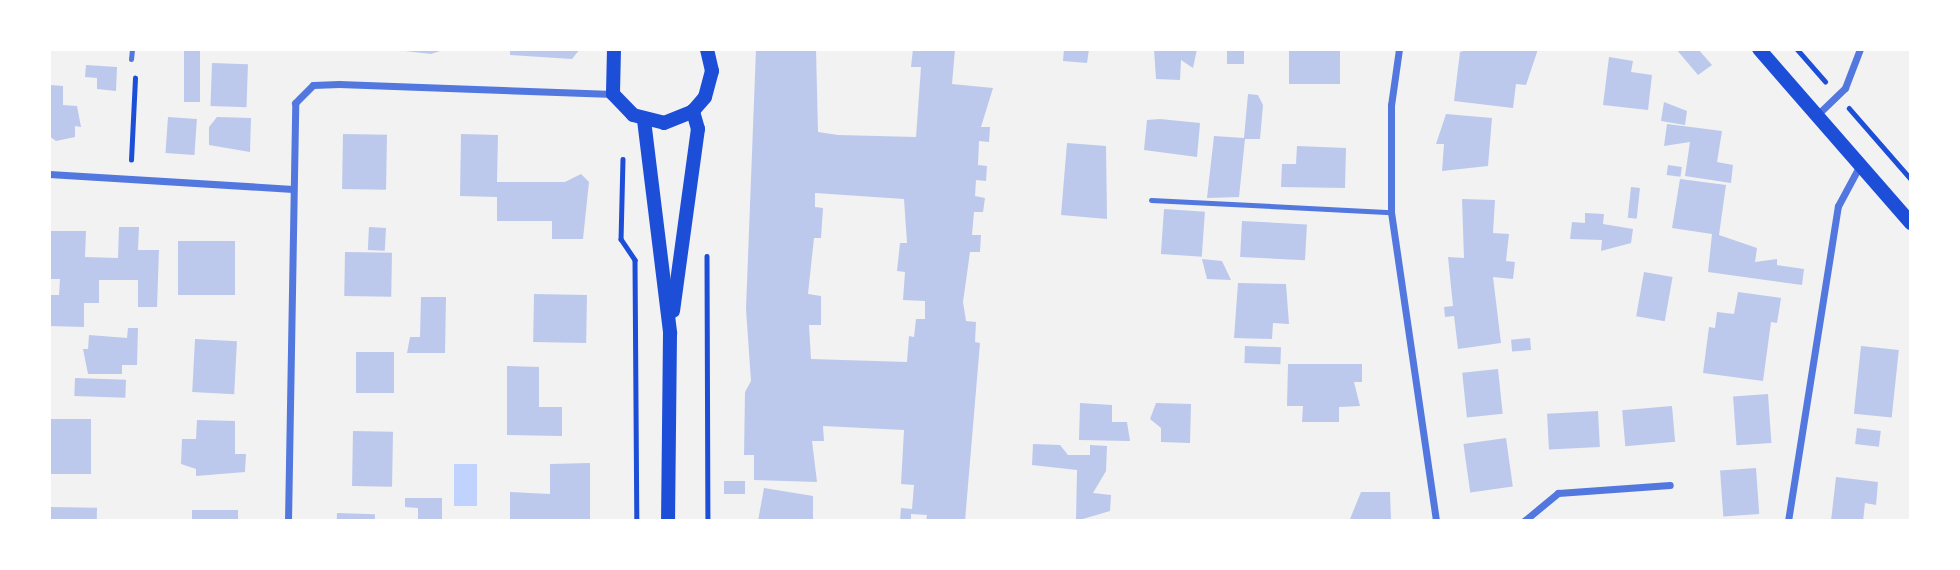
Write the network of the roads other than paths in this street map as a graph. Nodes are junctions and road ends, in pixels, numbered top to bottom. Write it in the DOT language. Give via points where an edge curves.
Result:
graph roads {
  1 [pos="132,49"];
  2 [pos="614,49"];
  3 [pos="707,49"];
  4 [pos="1399,49"];
  5 [pos="1759,49"];
  6 [pos="1860,49"];
  7 [pos="131,60"];
  8 [pos="613,94"];
  9 [pos="693,111"];
  10 [pos="1817,115"];
  11 [pos="644,120"];
  12 [pos="1860,164"];
  13 [pos="49,174"];
  14 [pos="293,189"];
  15 [pos="1151,200"];
  16 [pos="1391,212"];
  17 [pos="1911,223"];
  18 [pos="670,334"];
  19 [pos="1670,485"];
  20 [pos="288,521"];
  21 [pos="668,521"];
  22 [pos="1436,521"];
  23 [pos="1524,521"];
  24 [pos="1788,521"];
  1 -- 7 [label="lane"];
  2 -- 8 [label="main road"];
  3 -- 9 [label="main road" via="709,89"];
  4 -- 16 [label="street" via="1391,105"];
  5 -- 10 [label="main road"];
  6 -- 10 [label="street" via="1837,95"];
  8 -- 11 [label="main road" via="630,113"];
  8 -- 14 [label="street" via="313,85 295,103"];
  9 -- 11 [label="main road" via="664,123"];
  9 -- 18 [label="main road" via="698,129"];
  10 -- 12 [label="main road"];
  11 -- 18 [label="main road"];
  12 -- 17 [label="main road"];
  12 -- 24 [label="street" via="1838,206"];
  13 -- 14 [label="street"];
  14 -- 20 [label="street"];
  15 -- 16 [label="lane"];
  16 -- 22 [label="street"];
  18 -- 21 [label="main road"];
  19 -- 23 [label="street" via="1558,493"];
}
